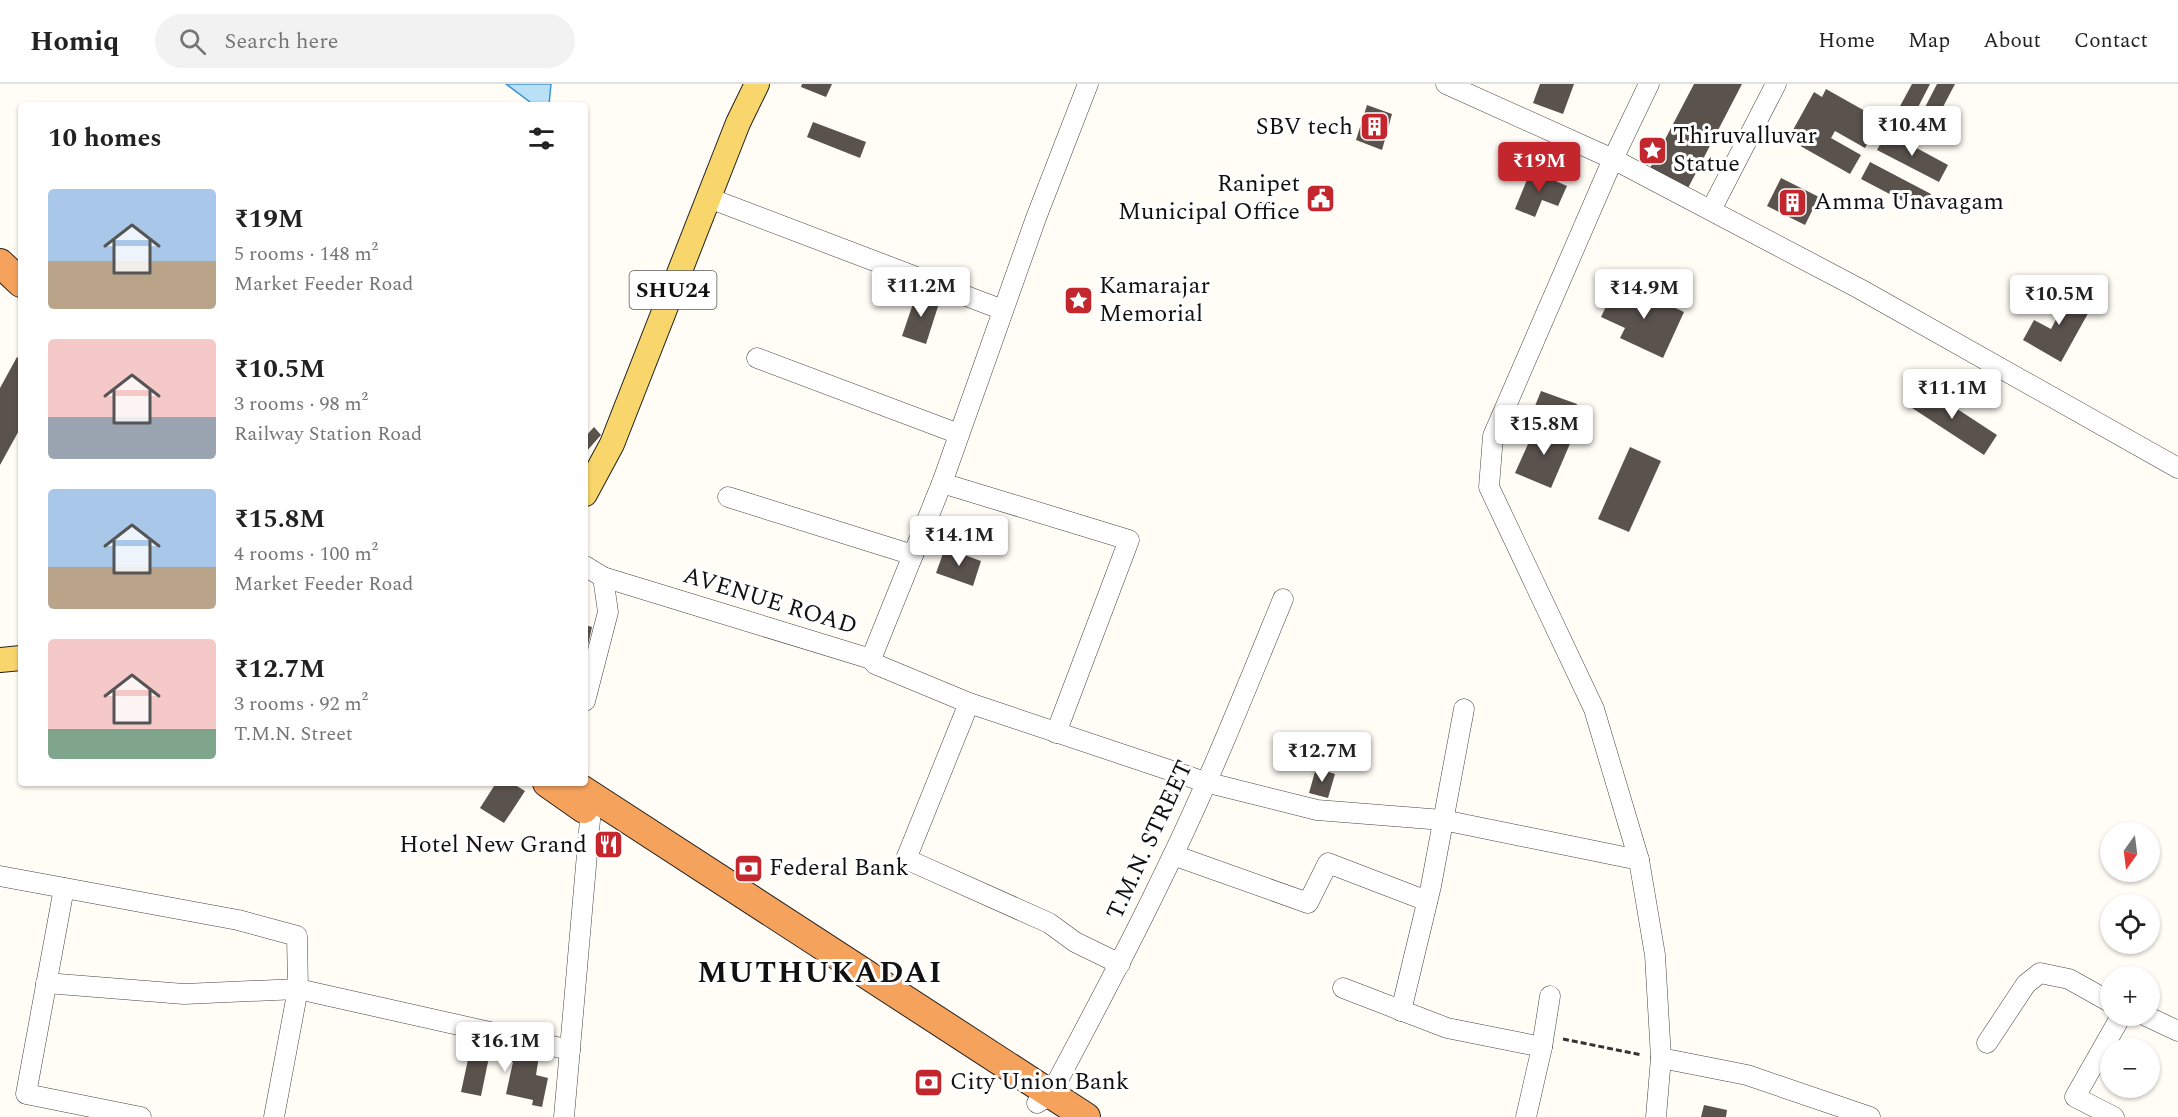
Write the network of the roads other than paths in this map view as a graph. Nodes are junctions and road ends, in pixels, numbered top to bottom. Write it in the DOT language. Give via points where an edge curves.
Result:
graph roads {
  1 [pos="757,84"];
  2 [pos="1088,84"];
  3 [pos="1446,84"];
  4 [pos="1649,84"];
  5 [pos="1776,84"];
  6 [pos="1613,159"];
  7 [pos="709,198"];
  8 [pos="1712,210"];
  9 [pos="0,263"];
  10 [pos="18,281"];
  11 [pos="0,284"];
  12 [pos="18,301"];
  13 [pos="1003,310"];
  14 [pos="757,358"];
  15 [pos="959,434"];
  16 [pos="2178,468"];
  17 [pos="942,483"];
  18 [pos="588,489"];
  19 [pos="728,497"];
  20 [pos="913,555"];
  21 [pos="588,568"];
  22 [pos="603,577"];
  23 [pos="1283,600"];
  24 [pos="18,643"];
  25 [pos="0,644"];
  26 [pos="18,658"];
  27 [pos="871,659"];
  28 [pos="0,660"];
  29 [pos="588,689"];
  30 [pos="969,703"];
  31 [pos="1464,709"];
  32 [pos="1056,733"];
  33 [pos="1205,782"];
  34 [pos="555,786"];
  35 [pos="585,797"];
  36 [pos="1443,820"];
  37 [pos="1173,855"];
  38 [pos="1640,860"];
  39 [pos="0,876"];
  40 [pos="64,888"];
  41 [pos="1427,901"];
  42 [pos="1120,964"];
  43 [pos="46,983"];
  44 [pos="1343,988"];
  45 [pos="298,989"];
  46 [pos="1550,996"];
  47 [pos="2100,996"];
  48 [pos="1401,1011"];
  49 [pos="2160,1023"];
  50 [pos="2115,1026"];
  51 [pos="2178,1031"];
  52 [pos="1543,1041"];
  53 [pos="1987,1043"];
  54 [pos="570,1050"];
  55 [pos="1661,1058"];
  56 [pos="1049,1105"];
  57 [pos="141,1117"];
  58 [pos="274,1117"];
  59 [pos="564,1117"];
  60 [pos="1086,1117"];
  61 [pos="1526,1117"];
  62 [pos="1656,1117"];
  63 [pos="1870,1117"];
  64 [pos="2114,1117"];
  1 -- 7 [label="main road, SHU24"];
  2 -- 13 [label="street, AVENUE ROAD"];
  3 -- 6 [label="street"];
  4 -- 6 [label="street"];
  5 -- 8 [label="street"];
  6 -- 8 [label="street"];
  6 -- 38 [label="street" via="1493,436 1490,487 1594,709"];
  7 -- 13 [label="street"];
  7 -- 18 [label="main road, SHU24" via="612,444"];
  8 -- 16 [label="street"];
  9 -- 10 [label="highway"];
  11 -- 12 [label="highway"];
  13 -- 15 [label="street, AVENUE ROAD"];
  14 -- 15 [label="street"];
  15 -- 17 [label="street, AVENUE ROAD"];
  17 -- 20 [label="street, AVENUE ROAD"];
  17 -- 32 [label="street" via="1129,540"];
  19 -- 20 [label="street"];
  20 -- 27 [label="street, AVENUE ROAD"];
  21 -- 22 [label="street, AVENUE ROAD"];
  22 -- 27 [label="street, AVENUE ROAD"];
  22 -- 29 [label="street" via="608,612"];
  23 -- 33 [label="street, T.M.N. STREET"];
  24 -- 25 [label="main road"];
  26 -- 28 [label="main road"];
  27 -- 30 [label="street"];
  30 -- 32 [label="street"];
  30 -- 42 [label="street" via="906,859 1049,923 1075,942"];
  31 -- 36 [label="street"];
  32 -- 33 [label="street"];
  33 -- 36 [label="street" via="1317,810"];
  33 -- 37 [label="street, T.M.N. STREET"];
  34 -- 35 [label="highway"];
  35 -- 54 [label="street"];
  35 -- 56 [label="highway"];
  36 -- 38 [label="street"];
  36 -- 41 [label="street"];
  37 -- 41 [label="street" via="1308,903 1328,863"];
  37 -- 42 [label="street, T.M.N. STREET"];
  38 -- 55 [label="street" via="1654,955"];
  39 -- 40 [label="street"];
  40 -- 43 [label="street"];
  40 -- 45 [label="street" via="238,920 297,936"];
  41 -- 48 [label="street"];
  42 -- 56 [label="street, T.M.N. STREET"];
  43 -- 45 [label="street" via="184,994"];
  43 -- 57 [label="street" via="26,1094"];
  44 -- 48 [label="street"];
  45 -- 54 [label="street"];
  45 -- 58 [label="street"];
  46 -- 52 [label="street"];
  47 -- 53 [label="street" via="2069,979 2040,973 2026,984"];
  48 -- 52 [label="street" via="1447,1028"];
  49 -- 51 [label="street"];
  50 -- 64 [label="street" via="2075,1097"];
  52 -- 61 [label="street"];
  54 -- 59 [label="street"];
  55 -- 62 [label="street"];
  55 -- 63 [label="street" via="1747,1074"];
  56 -- 60 [label="highway"];
}
